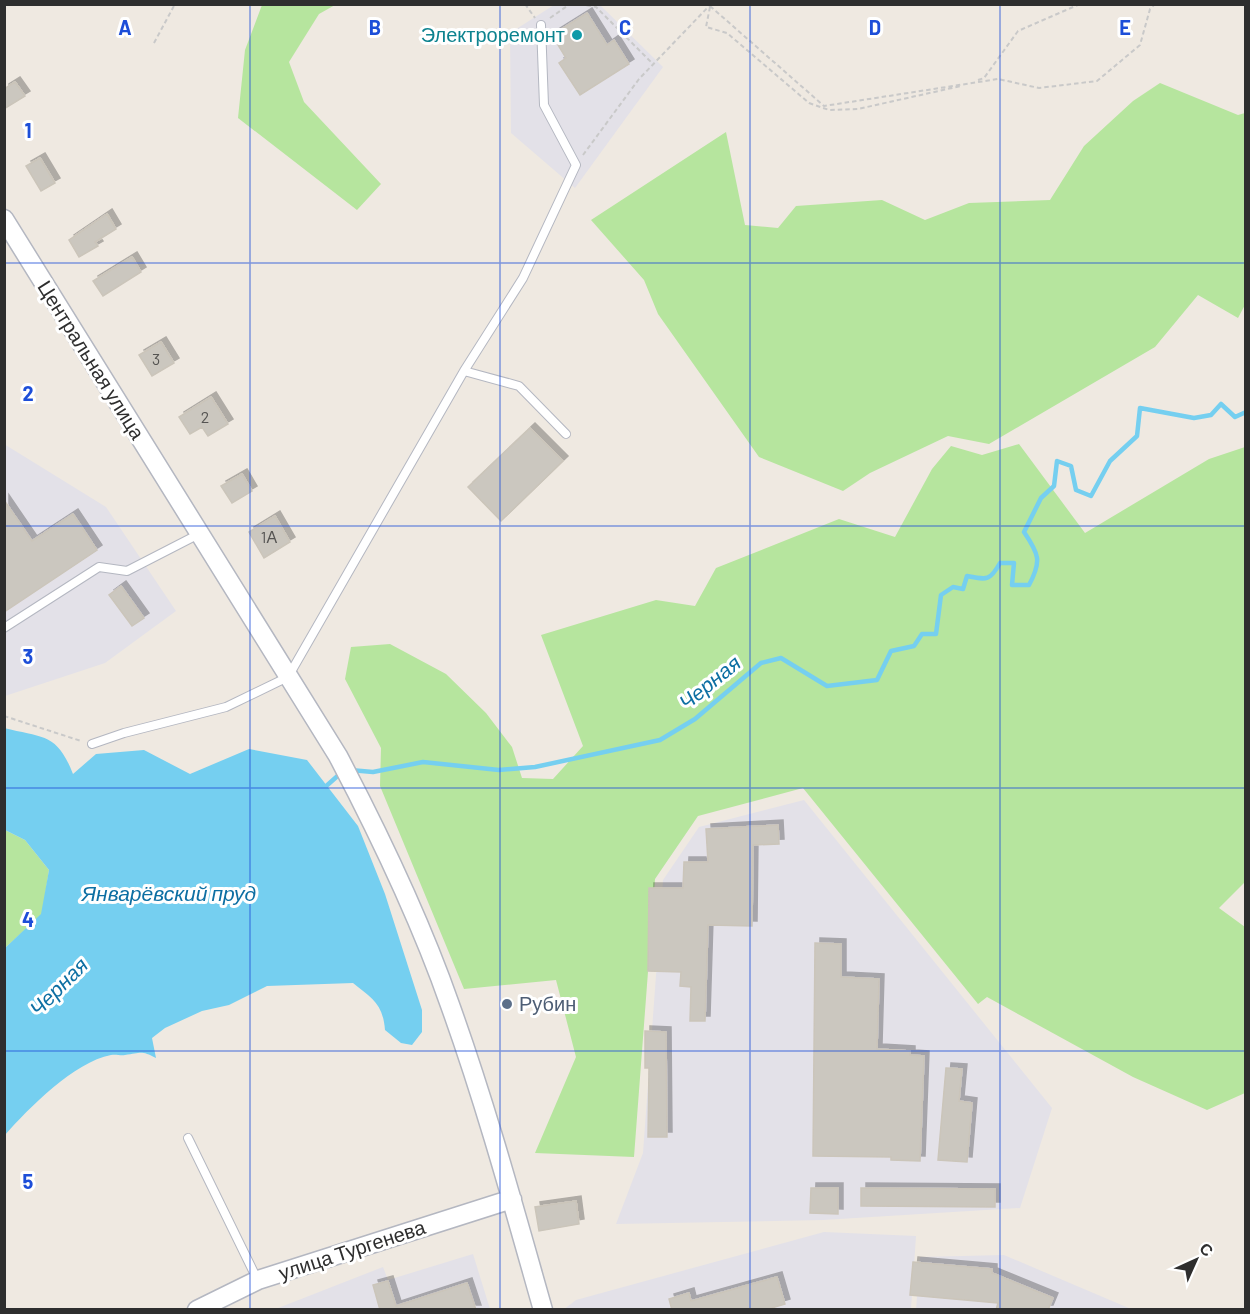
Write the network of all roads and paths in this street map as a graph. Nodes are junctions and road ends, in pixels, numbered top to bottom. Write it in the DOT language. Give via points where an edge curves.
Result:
graph roads {
  1 [pos="175,4"];
  2 [pos="525,4"];
  3 [pos="570,4"];
  4 [pos="579,4"];
  5 [pos="1080,4"];
  6 [pos="1155,4"];
  7 [pos="710,5"];
  8 [pos="541,25"];
  9 [pos="154,43"];
  10 [pos="654,64"];
  11 [pos="970,83"];
  12 [pos="576,165"];
  13 [pos="4,219"];
  14 [pos="464,371"];
  15 [pos="566,434"];
  16 [pos="199,534"];
  17 [pos="4,628"];
  18 [pos="288,677"];
  19 [pos="4,716"];
  20 [pos="92,744"];
  21 [pos="188,1138"];
  22 [pos="512,1199"];
  23 [pos="258,1280"];
  24 [pos="197,1310"];
  25 [pos="543,1310"];
  1 -- 9 [label="path"];
  2 -- 8 [label="path"];
  3 -- 8 [label="path"];
  4 -- 10 [label="path" via="596,8"];
  5 -- 11 [label="path" via="1018,31 984,78"];
  6 -- 11 [label="path" via="1140,45 1097,81 1039,88 998,79"];
  7 -- 10 [label="path"];
  7 -- 11 [label="path" via="824,106"];
  7 -- 11 [label="path" via="706,27 727,33 809,103 829,110 858,109"];
  8 -- 12 [label="lane" via="544,105"];
  10 -- 12 [label="path"];
  12 -- 14 [label="lane" via="523,278"];
  13 -- 16 [label="street, Центральная улица"];
  14 -- 15 [label="lane" via="519,386"];
  14 -- 18 [label="lane"];
  16 -- 17 [label="lane" via="127,571 99,567"];
  16 -- 18 [label="street, Центральная улица"];
  18 -- 20 [label="lane" via="226,707"];
  18 -- 22 [label="street, Центральная улица" via="338,756 417,921 450,1005"];
  19 -- 20 [label="path"];
  21 -- 23 [label="lane"];
  22 -- 23 [label="street, улица Тургенева"];
  22 -- 25 [label="street, Центральная улица"];
  23 -- 24 [label="street, улица Тургенева"];
}
